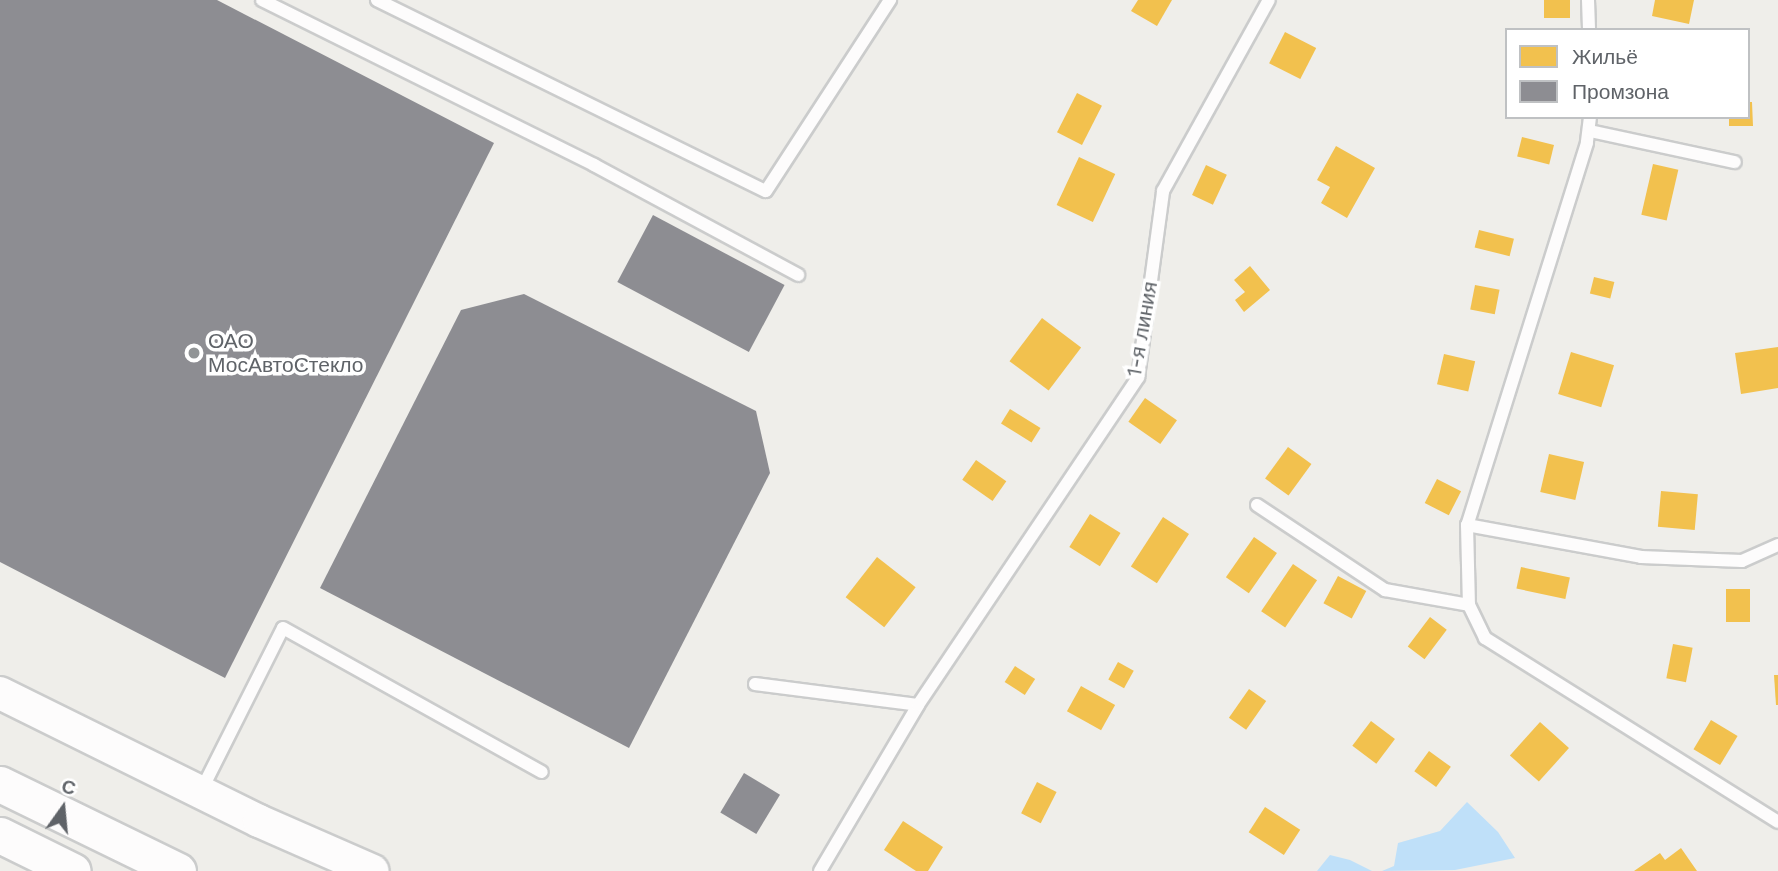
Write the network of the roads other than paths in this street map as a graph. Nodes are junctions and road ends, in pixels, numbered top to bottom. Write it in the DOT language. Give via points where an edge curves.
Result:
graph roads {
  1 [pos="262,0"];
  2 [pos="377,0"];
  3 [pos="890,0"];
  4 [pos="1269,0"];
  5 [pos="1588,0"];
  6 [pos="1589,28"];
  7 [pos="1590,119"];
  8 [pos="1590,131"];
  9 [pos="1735,162"];
  10 [pos="798,275"];
  11 [pos="1257,505"];
  12 [pos="1467,525"];
  13 [pos="1778,545"];
  14 [pos="1469,605"];
  15 [pos="755,684"];
  16 [pos="0,692"];
  17 [pos="918,705"];
  18 [pos="542,772"];
  19 [pos="0,784"];
  20 [pos="200,793"];
  21 [pos="1778,822"];
  22 [pos="0,835"];
  23 [pos="73,871"];
  24 [pos="178,871"];
  25 [pos="373,871"];
  26 [pos="820,871"];
  1 -- 10 [label="lane" via="594,165"];
  2 -- 3 [label="lane" via="766,191"];
  4 -- 17 [label="lane, 1-я линия" via="1163,191 1138,377"];
  5 -- 6 [label="lane"];
  7 -- 8 [label="lane"];
  8 -- 9 [label="lane"];
  8 -- 12 [label="lane"];
  11 -- 14 [label="lane" via="1385,590"];
  12 -- 13 [label="lane" via="1641,557 1742,561"];
  12 -- 14 [label="lane"];
  14 -- 21 [label="lane" via="1485,638"];
  15 -- 17 [label="lane"];
  16 -- 20 [label="street"];
  17 -- 26 [label="lane, 1-я линия"];
  18 -- 20 [label="lane" via="284,628"];
  19 -- 24 [label="main road"];
  20 -- 25 [label="street"];
  22 -- 23 [label="main road"];
}
